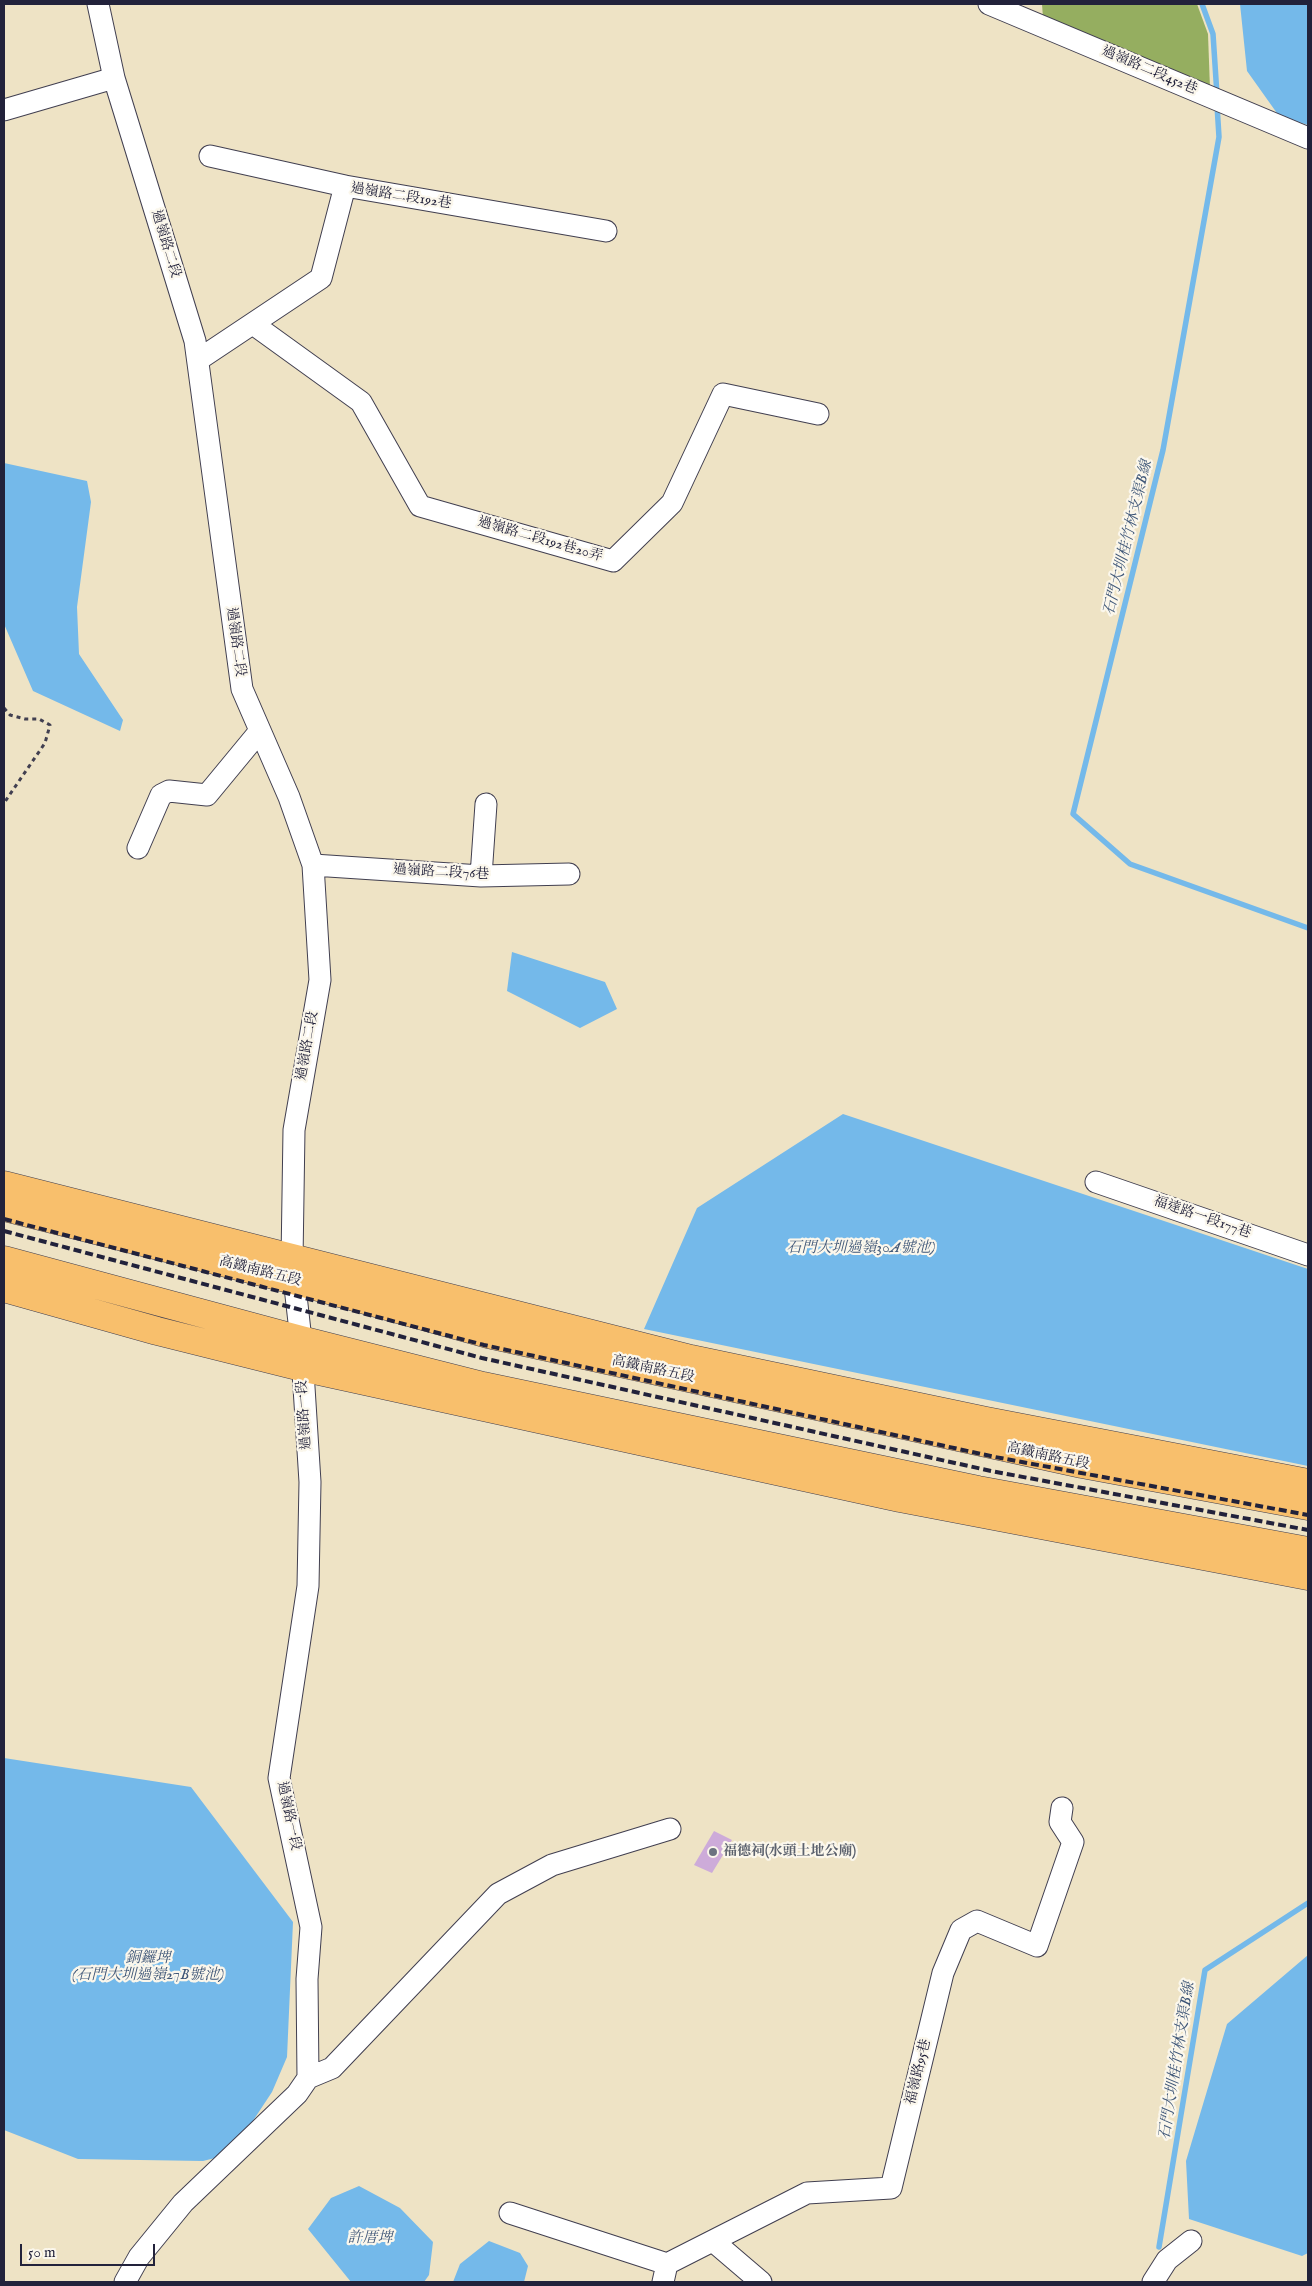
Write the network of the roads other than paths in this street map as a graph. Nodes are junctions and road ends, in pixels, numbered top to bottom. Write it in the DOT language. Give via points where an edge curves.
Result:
graph roads {
  1 [pos="98,4"];
  2 [pos="989,4"];
  3 [pos="114,78"];
  4 [pos="4,110"];
  5 [pos="1308,138"];
  6 [pos="210,156"];
  7 [pos="345,186"];
  8 [pos="606,231"];
  9 [pos="253,324"];
  10 [pos="198,360"];
  11 [pos="818,414"];
  12 [pos="259,732"];
  13 [pos="486,804"];
  14 [pos="138,848"];
  15 [pos="313,865"];
  16 [pos="569,874"];
  17 [pos="482,876"];
  18 [pos="1096,1182"];
  19 [pos="4,1185"];
  20 [pos="4,1207"];
  21 [pos="1308,1255"];
  22 [pos="4,1260"];
  23 [pos="293,1270"];
  24 [pos="4,1288"];
  25 [pos="301,1340"];
  26 [pos="301,1366"];
  27 [pos="1308,1483"];
  28 [pos="1209,1488"];
  29 [pos="978,1490"];
  30 [pos="1308,1506"];
  31 [pos="1092,1536"];
  32 [pos="1308,1551"];
  33 [pos="1308,1576"];
  34 [pos="1062,1808"];
  35 [pos="670,1829"];
  36 [pos="308,2078"];
  37 [pos="510,2213"];
  38 [pos="713,2240"];
  39 [pos="1191,2241"];
  40 [pos="665,2273"];
  41 [pos="125,2282"];
  42 [pos="760,2282"];
  43 [pos="1153,2282"];
  1 -- 3 [label="street, 過嶺路二段"];
  2 -- 5 [label="street, 過嶺路二段452巷"];
  3 -- 4 [label="street"];
  3 -- 10 [label="street, 過嶺路二段" via="195,341"];
  6 -- 7 [label="street"];
  7 -- 8 [label="street, 過嶺路二段192巷"];
  7 -- 9 [label="street, 過嶺路二段192巷" via="321,278"];
  9 -- 10 [label="street, 過嶺路二段192巷"];
  9 -- 11 [label="street, 過嶺路二段192巷20弄" via="361,402 420,506 613,561 672,503 723,394"];
  10 -- 12 [label="street, 過嶺路二段" via="242,690"];
  12 -- 14 [label="street" via="207,795 169,790 161,795"];
  12 -- 15 [label="street, 過嶺路二段" via="289,797"];
  13 -- 17 [label="street"];
  15 -- 17 [label="street, 過嶺路二段76巷"];
  15 -- 23 [label="street, 過嶺路二段" via="320,980 294,1130"];
  16 -- 17 [label="street, 過嶺路二段76巷"];
  18 -- 21 [label="street, 福達路一段177巷"];
  19 -- 23 [label="main road, 高鐵南路五段"];
  20 -- 23 [label="main road, 高鐵南路五段"];
  22 -- 25 [label="main road"];
  23 -- 25 [label="street, 過嶺路一段"];
  23 -- 27 [label="main road, 高鐵南路五段" via="691,1360"];
  23 -- 28 [label="main road, 高鐵南路五段" via="498,1336 1082,1464"];
  24 -- 26 [label="main road" via="157,1331"];
  25 -- 26 [label="street, 過嶺路一段"];
  25 -- 29 [label="main road" via="483,1386"];
  26 -- 31 [label="main road" via="900,1498"];
  26 -- 36 [label="street, 過嶺路一段" via="310,1482 308,1586 279,1778 312,1927 307,1979"];
  27 -- 28 [label="main road"];
  28 -- 30 [label="main road, 高鐵南路五段"];
  29 -- 31 [label="main road"];
  29 -- 32 [label="main road"];
  31 -- 33 [label="main road"];
  34 -- 38 [label="street, 福嶺路95巷" via="1060,1822 1073,1842 1037,1946 977,1921 961,1930 943,1973 891,2188 807,2193"];
  35 -- 36 [label="street" via="552,1865 498,1894 332,2068"];
  36 -- 41 [label="street" via="298,2094 182,2203 138,2257"];
  37 -- 40 [label="street"];
  38 -- 40 [label="street, 福嶺路95巷"];
  38 -- 42 [label="street"];
  39 -- 43 [label="street" via="1167,2260"];
}
